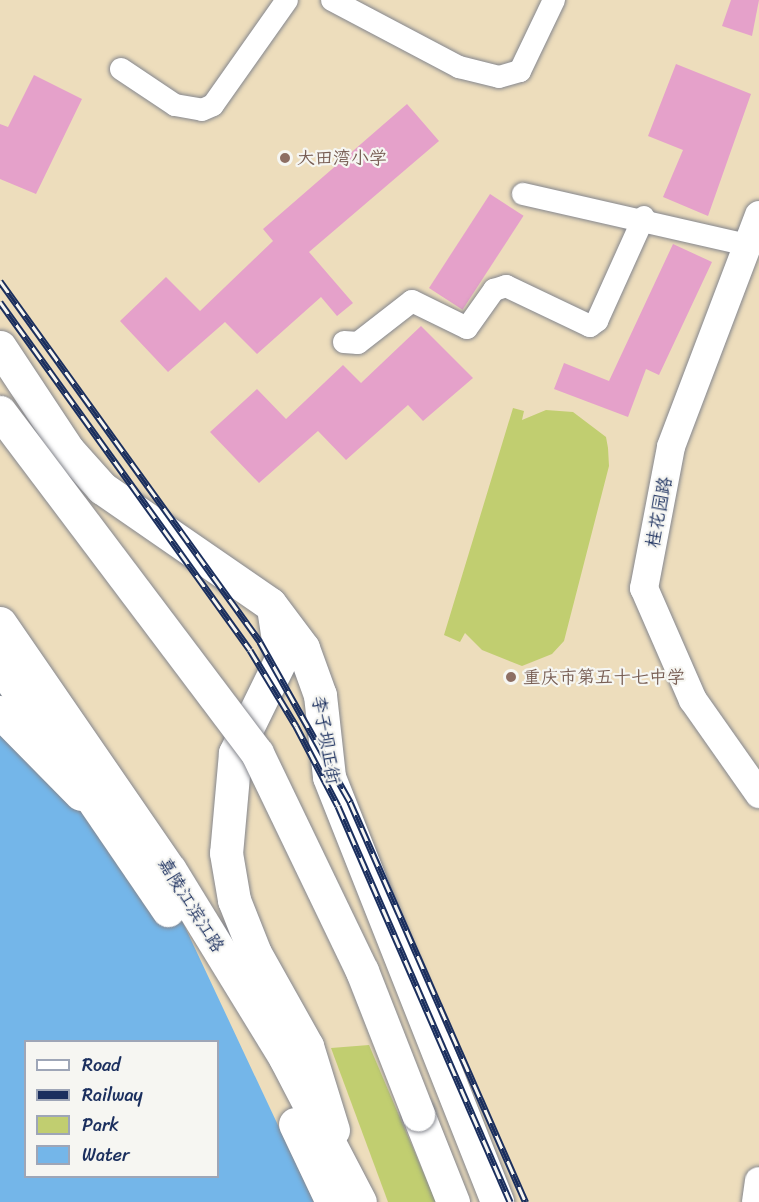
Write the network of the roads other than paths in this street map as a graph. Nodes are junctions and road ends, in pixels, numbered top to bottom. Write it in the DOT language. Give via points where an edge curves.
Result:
graph roads {
  1 [pos="287,0"];
  2 [pos="332,0"];
  3 [pos="554,0"];
  4 [pos="121,69"];
  5 [pos="523,194"];
  6 [pos="759,215"];
  7 [pos="644,217"];
  8 [pos="748,245"];
  9 [pos="344,342"];
  10 [pos="0,347"];
  11 [pos="0,412"];
  12 [pos="270,604"];
  13 [pos="0,623"];
  14 [pos="0,664"];
  15 [pos="0,712"];
  16 [pos="759,794"];
  17 [pos="100,811"];
  18 [pos="759,1181"];
  19 [pos="332,1202"];
  20 [pos="360,1202"];
  21 [pos="453,1202"];
  22 [pos="497,1202"];
  23 [pos="756,1202"];
  1 -- 4 [label="street" via="213,105 202,111 175,105"];
  2 -- 3 [label="street" via="459,67 499,77 520,71"];
  5 -- 7 [label="street"];
  6 -- 8 [label="street, 桂花园路"];
  7 -- 8 [label="street"];
  7 -- 9 [label="street" via="597,321 590,326 506,286 494,290 466,328 412,301 358,343"];
  8 -- 16 [label="street, 桂花园路" via="671,447 644,588 693,700"];
  10 -- 12 [label="main road, 李子坝正街" via="68,450 102,488"];
  11 -- 21 [label="main road, bridge" via="258,753 343,929"];
  12 -- 20 [label="main road" via="280,630 281,659 235,753 226,853 234,900 255,953 307,1046"];
  12 -- 22 [label="main road, 李子坝正街" via="303,648 320,695 329,777"];
  13 -- 20 [label="main road, 嘉陵江滨江路" via="170,870 285,1058"];
  14 -- 17 [label="main road, 嘉陵江滨江路"];
  15 -- 17 [label="main road"];
  17 -- 19 [label="main road, 嘉陵江滨江路" via="266,1062"];
  18 -- 23 [label="street"];
}
